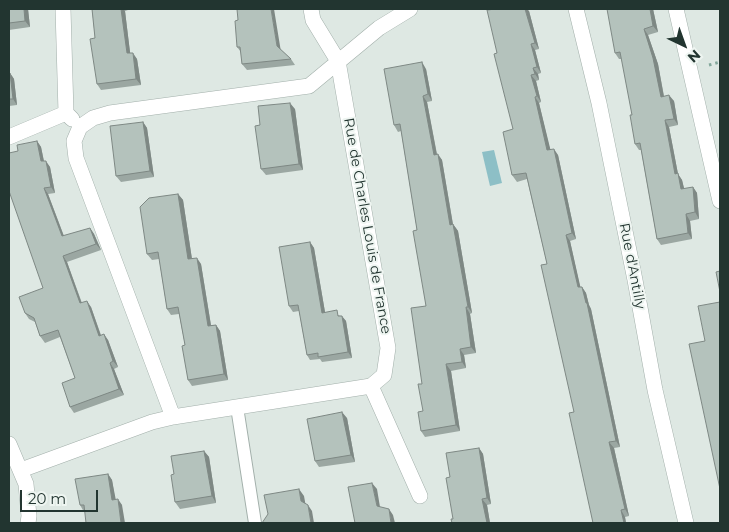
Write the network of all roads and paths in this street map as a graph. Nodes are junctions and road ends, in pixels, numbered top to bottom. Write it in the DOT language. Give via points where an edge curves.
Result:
graph roads {
  1 [pos="63,9"];
  2 [pos="311,9"];
  3 [pos="410,9"];
  4 [pos="576,9"];
  5 [pos="676,9"];
  6 [pos="338,61"];
  7 [pos="66,113"];
  8 [pos="80,127"];
  9 [pos="9,137"];
  10 [pos="720,201"];
  11 [pos="371,386"];
  12 [pos="237,407"];
  13 [pos="173,417"];
  14 [pos="9,444"];
  15 [pos="21,470"];
  16 [pos="420,496"];
  17 [pos="28,523"];
  18 [pos="255,523"];
  19 [pos="686,523"];
  1 -- 7 [label="street"];
  2 -- 6 [label="street, Rue de Charles Louis de France" via="313,20"];
  3 -- 6 [label="street" via="379,28"];
  4 -- 19 [label="street, Rue d'Antilly" via="599,103 655,390"];
  5 -- 10 [label="street"];
  6 -- 8 [label="street" via="309,86 110,113 93,118"];
  6 -- 11 [label="street, Rue de Charles Louis de France" via="388,348 384,375"];
  7 -- 8 [label="street"];
  7 -- 9 [label="street"];
  8 -- 13 [label="street" via="74,142 76,158"];
  11 -- 12 [label="street"];
  11 -- 16 [label="street"];
  12 -- 13 [label="street"];
  12 -- 18 [label="lane"];
  13 -- 15 [label="street"];
  14 -- 15 [label="street"];
  15 -- 17 [label="street" via="26,484"];
}
